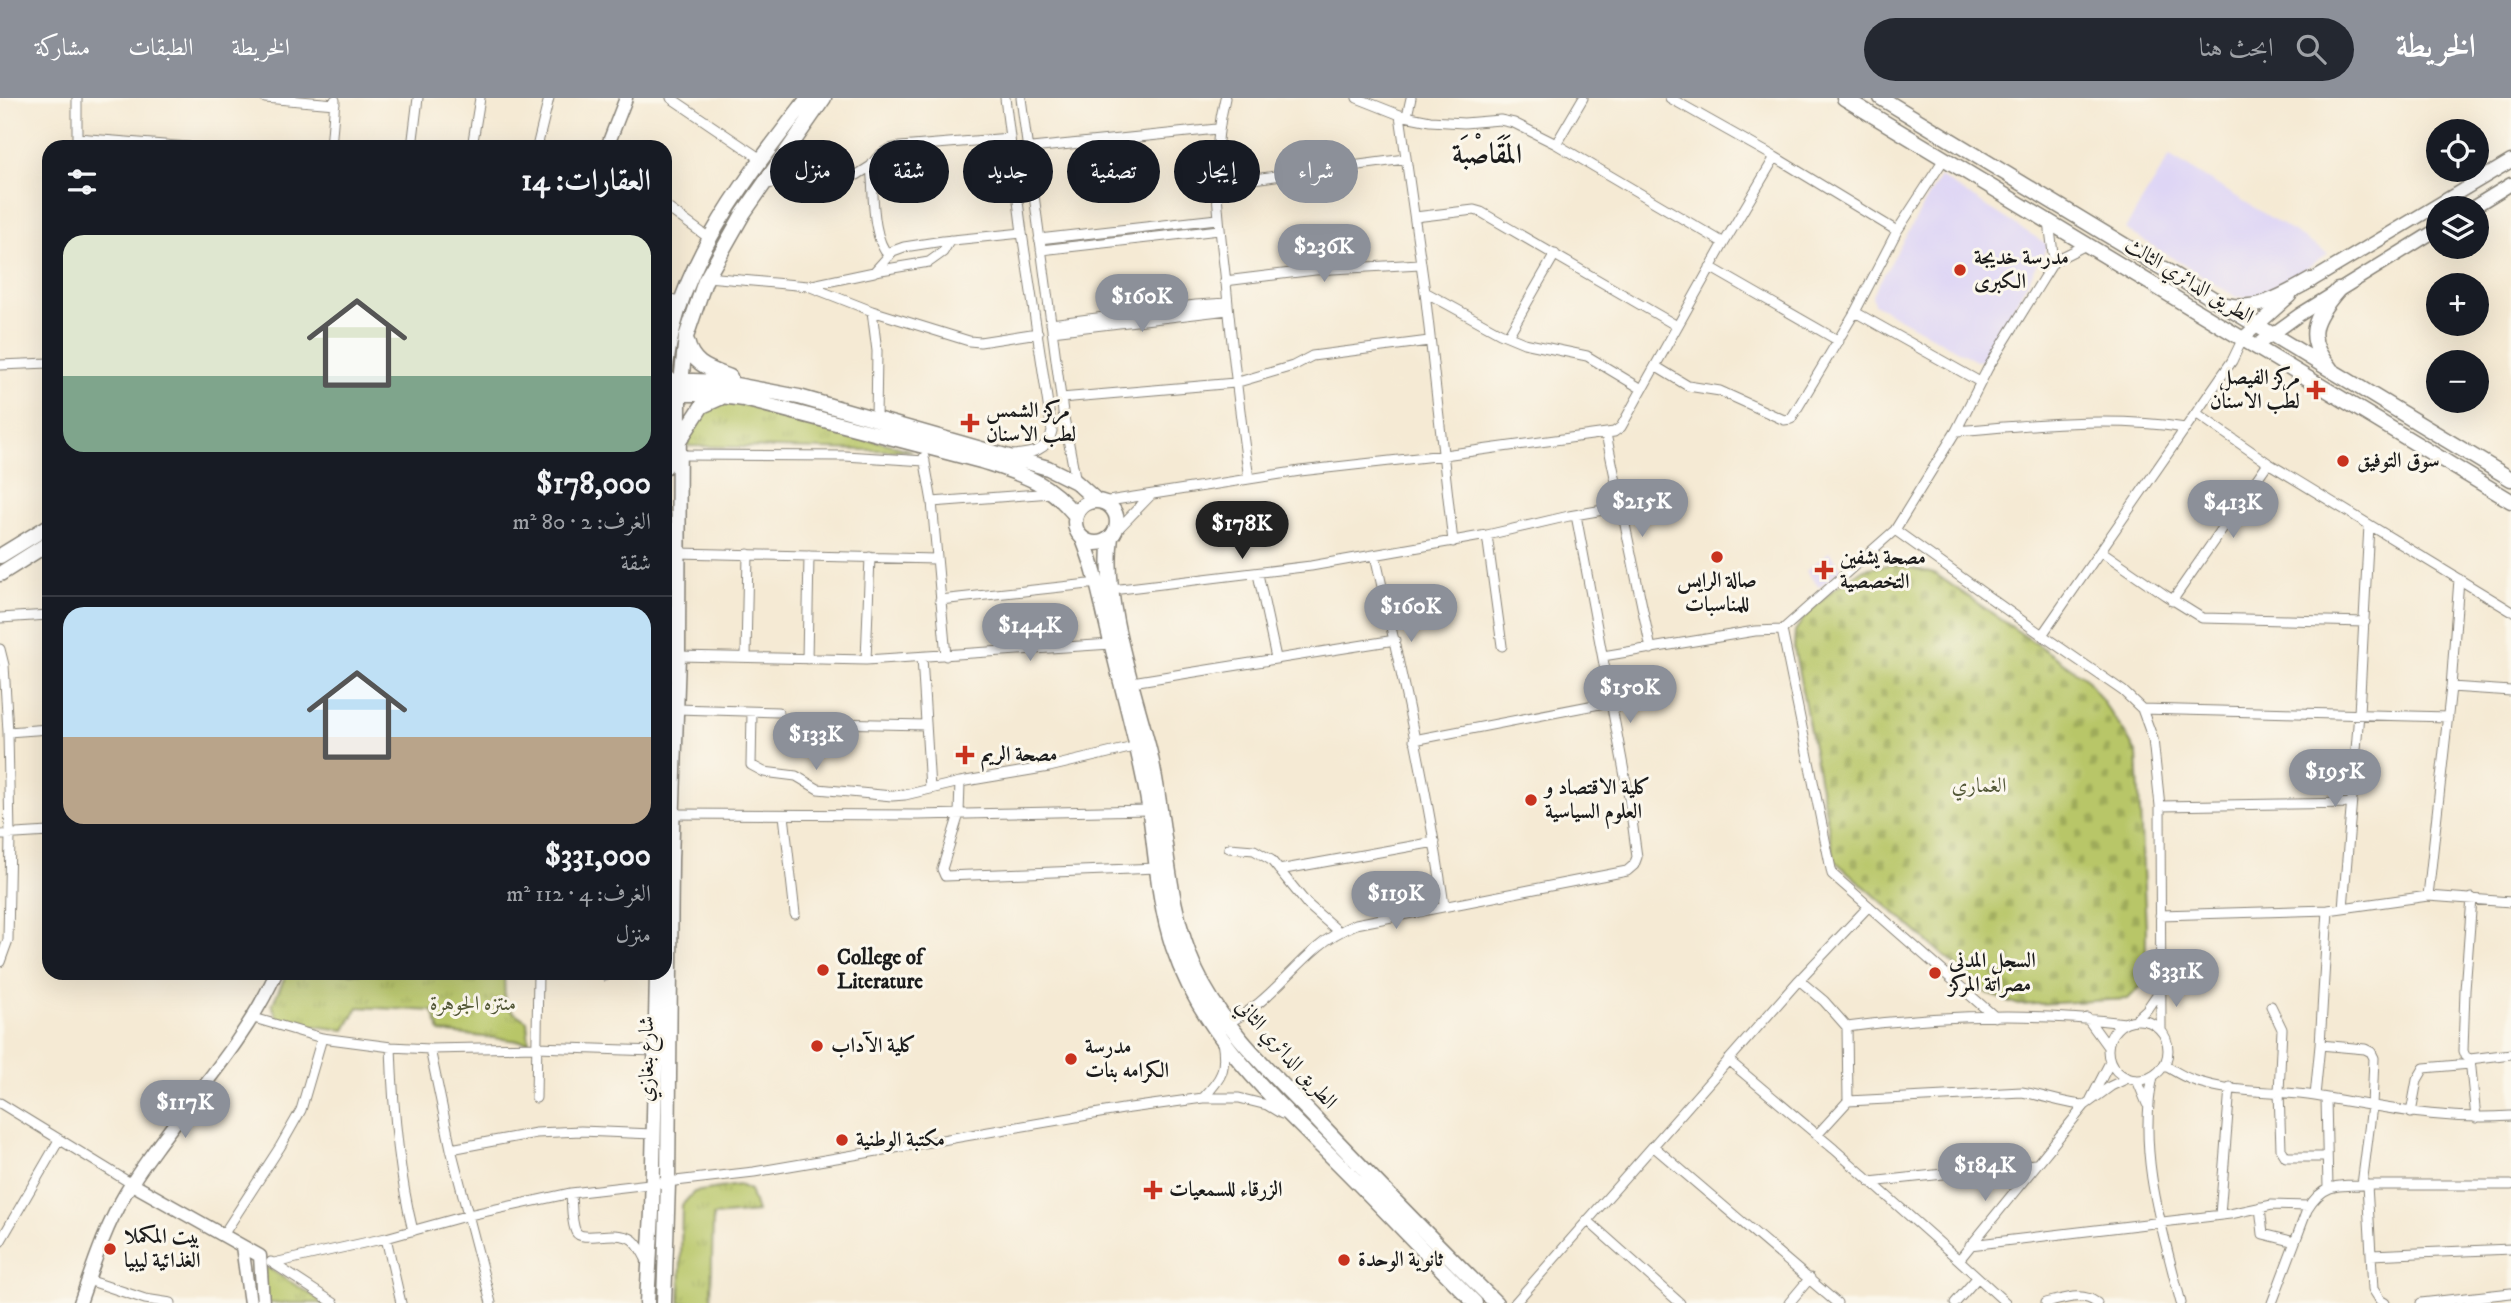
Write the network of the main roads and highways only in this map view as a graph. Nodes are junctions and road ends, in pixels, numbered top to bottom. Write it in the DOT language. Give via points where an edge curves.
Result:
graph roads {
  1 [pos="626,98"];
  2 [pos="808,98"];
  3 [pos="824,98"];
  4 [pos="1844,98"];
  5 [pos="1881,98"];
  6 [pos="610,140"];
  7 [pos="2511,162"];
  8 [pos="2511,184"];
  9 [pos="2489,198"];
  10 [pos="2426,236"];
  11 [pos="2311,280"];
  12 [pos="2338,290"];
  13 [pos="2218,303"];
  14 [pos="2256,325"];
  15 [pos="672,334"];
  16 [pos="2271,335"];
  17 [pos="686,337"];
  18 [pos="2243,338"];
  19 [pos="2256,346"];
  20 [pos="2336,375"];
  21 [pos="751,386"];
  22 [pos="673,390"];
  23 [pos="730,397"];
  24 [pos="672,452"];
  25 [pos="2505,471"];
  26 [pos="2511,479"];
  27 [pos="1100,501"];
  28 [pos="2511,501"];
  29 [pos="1076,516"];
  30 [pos="42,530"];
  31 [pos="1113,534"];
  32 [pos="1083,539"];
  33 [pos="42,547"];
  34 [pos="0,556"];
  35 [pos="0,574"];
  36 [pos="1118,647"];
  37 [pos="672,814"];
  38 [pos="273,980"];
  39 [pos="657,980"];
  40 [pos="670,980"];
  41 [pos="1221,1030"];
  42 [pos="1328,1142"];
  43 [pos="132,1184"];
  44 [pos="242,1246"];
  45 [pos="80,1303"];
  46 [pos="250,1303"];
  47 [pos="263,1303"];
  48 [pos="646,1303"];
  49 [pos="664,1303"];
  50 [pos="1475,1303"];
  51 [pos="1496,1303"];
  1 -- 6 [label="main road"];
  2 -- 15 [label="main road" via="709,238 680,301"];
  3 -- 17 [label="main road, شارع بنغازي" via="743,214 707,277"];
  4 -- 18 [label="main road, الطريق الدائري الثالث"];
  5 -- 13 [label="main road, الطريق الدائري الثالث"];
  7 -- 11 [label="main road"];
  8 -- 9 [label="main road"];
  10 -- 12 [label="main road"];
  11 -- 13 [label="main road" via="2260,305"];
  11 -- 14 [label="main road"];
  12 -- 16 [label="main road"];
  12 -- 20 [label="main road" via="2319,315 2314,333 2319,354"];
  13 -- 14 [label="main road, الطريق الدائري الثالث"];
  14 -- 16 [label="main road, الطريق الدائري الثالث"];
  14 -- 18 [label="main road"];
  16 -- 19 [label="main road"];
  16 -- 20 [label="main road, الطريق الدائري الثالث"];
  17 -- 21 [label="main road" via="698,364"];
  17 -- 22 [label="main road, شارع بنغازي"];
  18 -- 19 [label="main road, الطريق الدائري الثالث"];
  19 -- 28 [label="main road, الطريق الدائري الثالث"];
  20 -- 25 [label="main road, الطريق الدائري الثالث"];
  21 -- 22 [label="main road" via="703,380"];
  21 -- 27 [label="main road" via="1048,468"];
  22 -- 23 [label="main road"];
  22 -- 24 [label="main road, شارع بنغازي"];
  23 -- 24 [label="main road" via="702,406"];
  23 -- 29 [label="main road" via="802,413 924,454 1013,471 1043,484"];
  24 -- 37 [label="main road, شارع بنغازي" via="678,553"];
  25 -- 26 [label="main road, الطريق الدائري الثالث"];
  27 -- 29 [label="main road" via="1084,505"];
  27 -- 31 [label="main road" via="1115,514"];
  29 -- 32 [label="main road"];
  30 -- 34 [label="main road"];
  31 -- 32 [label="main road" via="1098,543"];
  31 -- 36 [label="main road" via="1109,550"];
  32 -- 36 [label="main road, الطريق الدائري الثاني"];
  33 -- 35 [label="main road"];
  36 -- 41 [label="main road, الطريق الدائري الثاني" via="1132,681 1161,805 1174,902"];
  36 -- 41 [label="main road, الطريق الدائري الثاني" via="1172,944 1183,973"];
  38 -- 43 [label="main road" via="254,1018"];
  39 -- 48 [label="main road, شارع بنغازي"];
  40 -- 49 [label="main road, شارع بنغازي"];
  41 -- 42 [label="main road, الطريق الدائري الثاني"];
  41 -- 42 [label="main road, الطريق الدائري الثاني" via="1246,1068 1291,1118"];
  42 -- 50 [label="main road"];
  42 -- 51 [label="main road, الطريق الدائري الثاني"];
  43 -- 44 [label="main road"];
  43 -- 45 [label="main road" via="101,1243"];
  44 -- 46 [label="main road"];
  44 -- 47 [label="main road" via="260,1256"];
}
